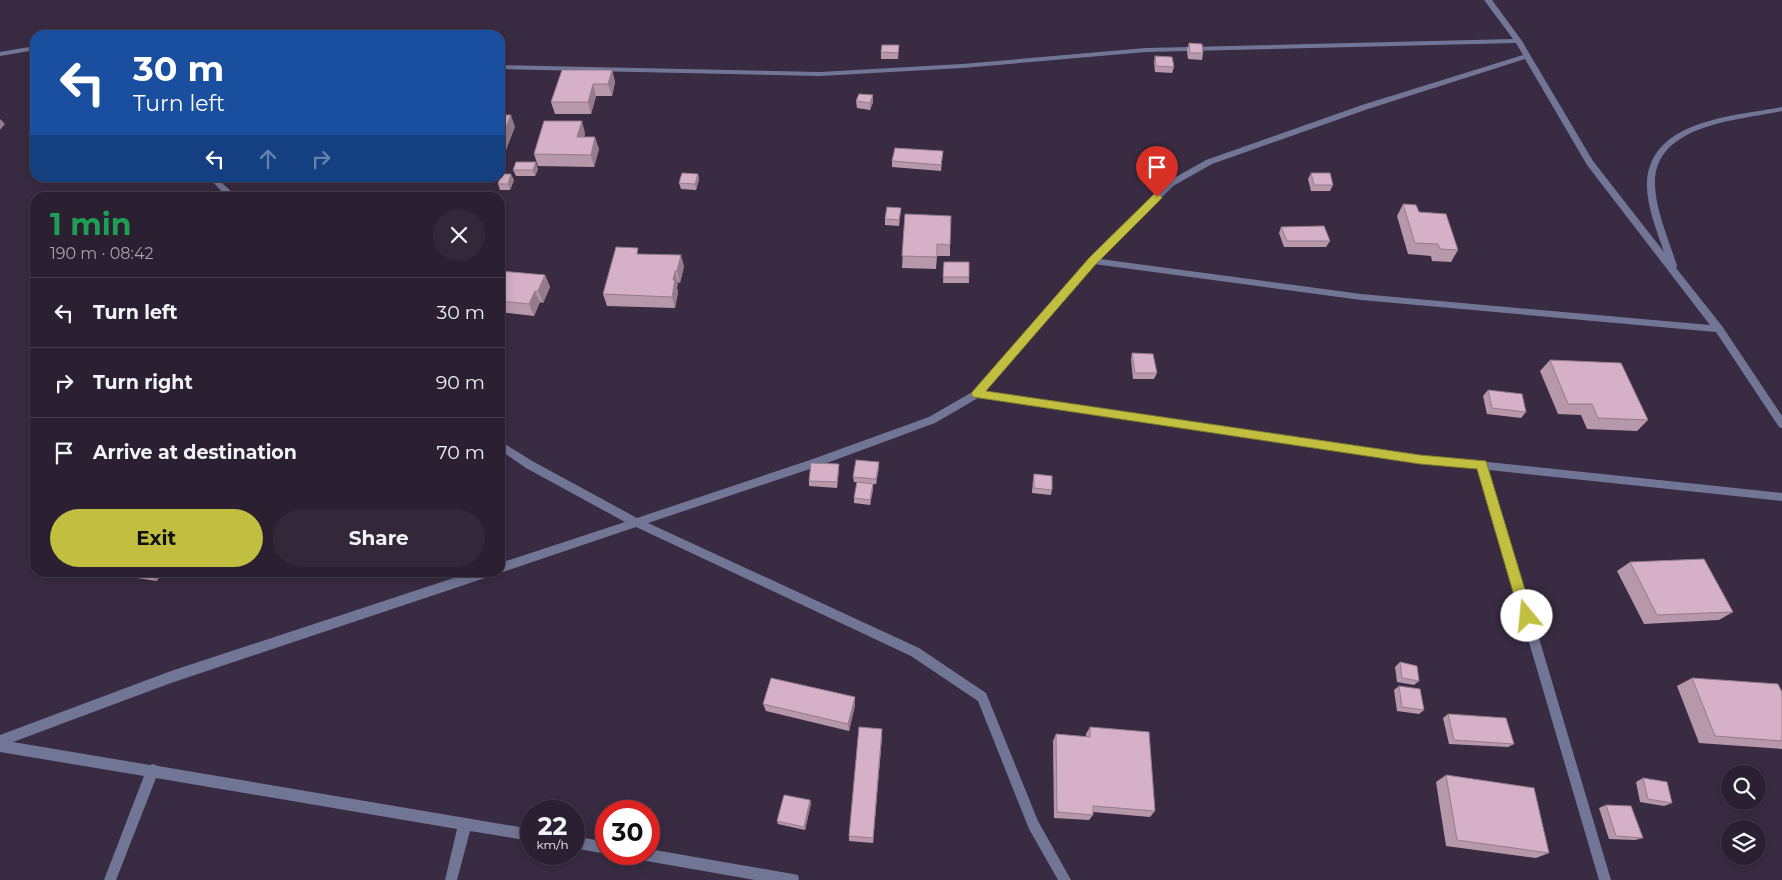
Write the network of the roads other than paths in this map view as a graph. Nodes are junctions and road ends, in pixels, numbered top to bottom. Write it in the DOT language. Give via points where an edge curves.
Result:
graph roads {
  1 [pos="1488,0"];
  2 [pos="1518,41"];
  3 [pos="30,49"];
  4 [pos="0,54"];
  5 [pos="1527,56"];
  6 [pos="505,67"];
  7 [pos="1782,109"];
  8 [pos="217,182"];
  9 [pos="228,192"];
  10 [pos="1092,261"];
  11 [pos="1674,272"];
  12 [pos="1719,329"];
  13 [pos="976,394"];
  14 [pos="1782,424"];
  15 [pos="505,448"];
  16 [pos="1482,465"];
  17 [pos="1782,497"];
  18 [pos="637,523"];
  19 [pos="505,566"];
  20 [pos="473,577"];
  21 [pos="0,741"];
  22 [pos="0,746"];
  23 [pos="152,770"];
  24 [pos="465,824"];
  25 [pos="520,833"];
  26 [pos="660,857"];
  27 [pos="110,880"];
  28 [pos="451,880"];
  29 [pos="793,880"];
  30 [pos="1065,880"];
  31 [pos="1605,880"];
  1 -- 2 [label="street"];
  2 -- 5 [label="street"];
  2 -- 6 [label="street" via="1146,50 820,74"];
  3 -- 4 [label="street"];
  5 -- 10 [label="street" via="1365,107 1210,162 1170,184"];
  5 -- 11 [label="street" via="1590,163"];
  7 -- 11 [label="street" via="1692,128 1666,144 1658,155 1652,174 1652,195"];
  8 -- 9 [label="street"];
  10 -- 12 [label="street" via="1360,297"];
  10 -- 13 [label="street"];
  11 -- 12 [label="street"];
  12 -- 14 [label="street"];
  13 -- 16 [label="street" via="1420,460"];
  13 -- 18 [label="street" via="932,420"];
  15 -- 18 [label="street"];
  16 -- 17 [label="street"];
  16 -- 31 [label="street"];
  18 -- 19 [label="street"];
  18 -- 30 [label="street" via="914,652 982,697 1033,825"];
  20 -- 21 [label="street" via="171,677"];
  22 -- 23 [label="street"];
  23 -- 24 [label="street"];
  23 -- 27 [label="street"];
  24 -- 25 [label="street"];
  24 -- 28 [label="street"];
  26 -- 29 [label="street"];
}
